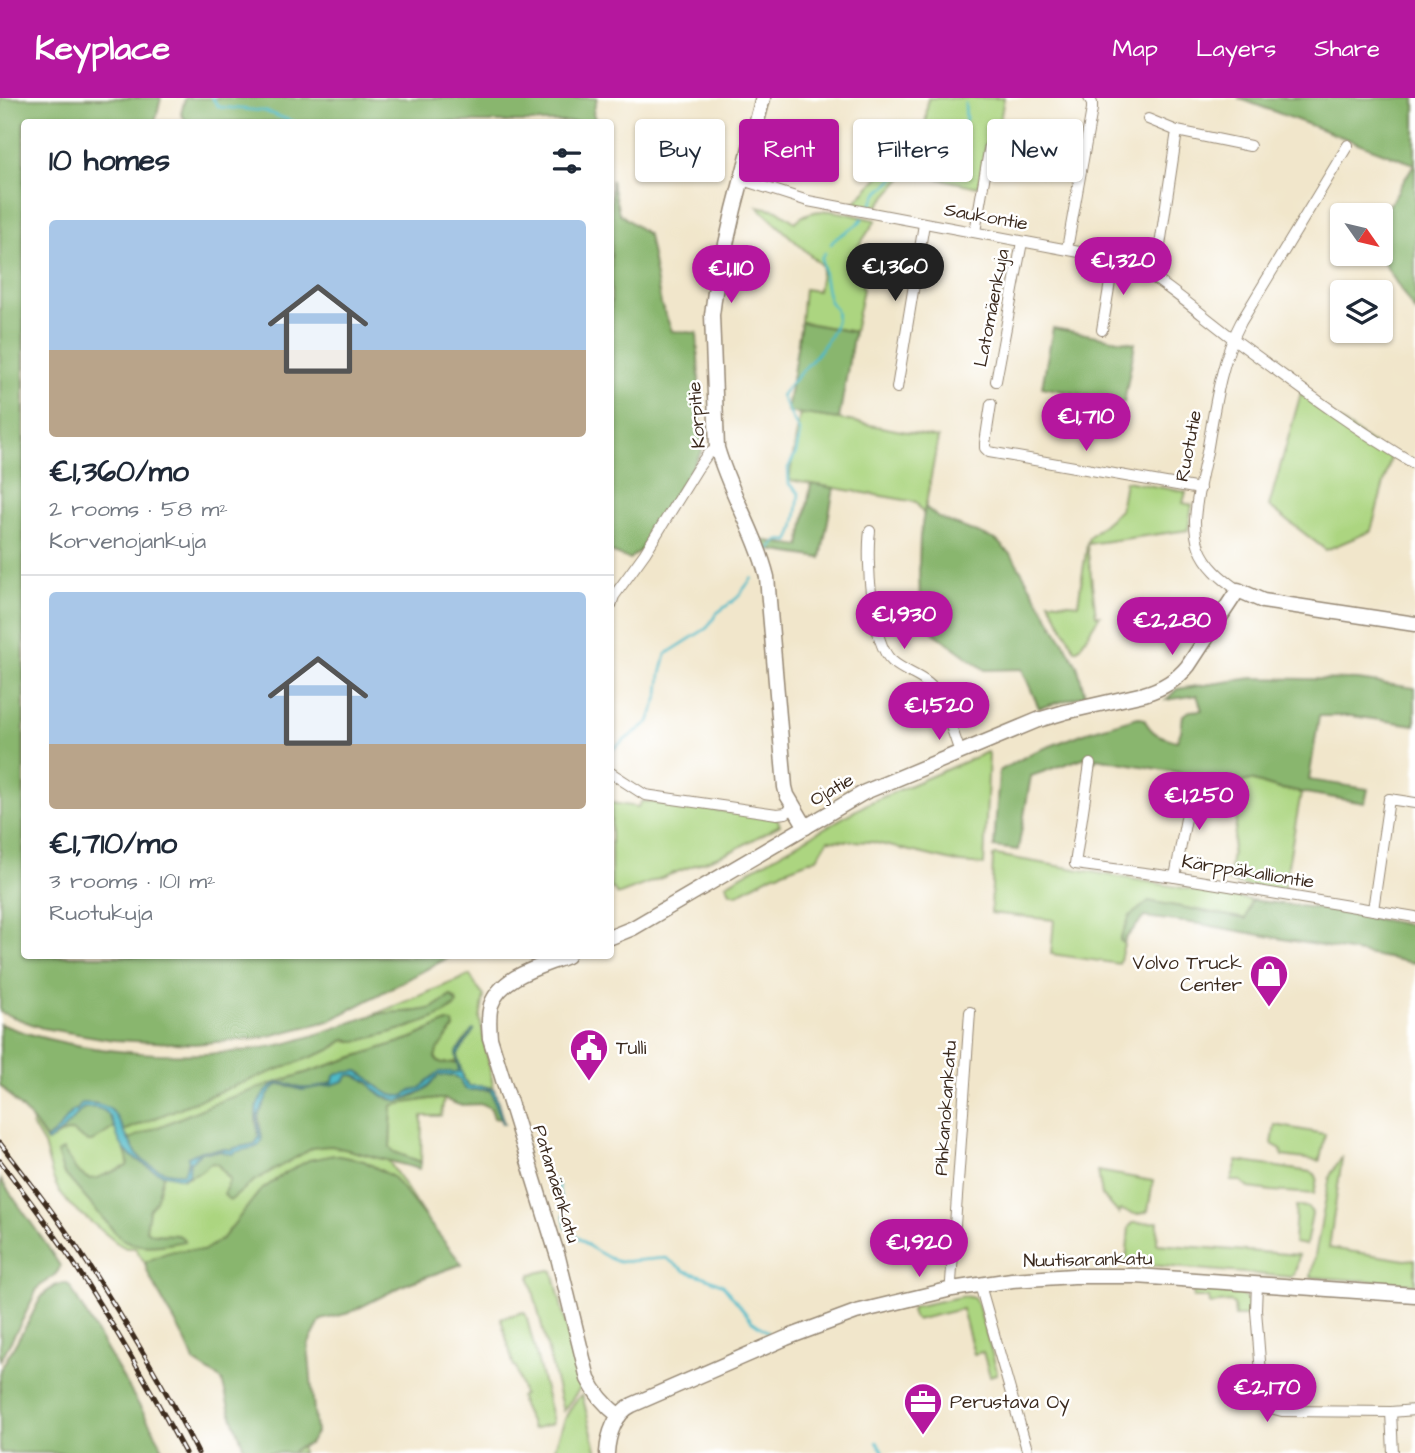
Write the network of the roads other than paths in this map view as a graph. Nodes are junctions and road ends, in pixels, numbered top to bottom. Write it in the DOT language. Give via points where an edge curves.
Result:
graph roads {
  1 [pos="763,98"];
  2 [pos="1089,98"];
  3 [pos="758,119"];
  4 [pos="1148,119"];
  5 [pos="1177,131"];
  6 [pos="1348,145"];
  7 [pos="1250,146"];
  8 [pos="987,162"];
  9 [pos="742,182"];
  10 [pos="748,182"];
  11 [pos="924,224"];
  12 [pos="975,232"];
  13 [pos="1022,242"];
  14 [pos="1067,249"];
  15 [pos="1114,258"];
  16 [pos="1155,279"];
  17 [pos="1102,330"];
  18 [pos="1232,338"];
  19 [pos="996,381"];
  20 [pos="897,388"];
  21 [pos="991,404"];
  22 [pos="717,448"];
  23 [pos="1415,464"];
  24 [pos="1200,489"];
  25 [pos="870,531"];
  26 [pos="1238,590"];
  27 [pos="614,596"];
  28 [pos="1415,624"];
  29 [pos="960,752"];
  30 [pos="1090,764"];
  31 [pos="614,775"];
  32 [pos="1193,781"];
  33 [pos="1415,803"];
  34 [pos="794,807"];
  35 [pos="806,827"];
  36 [pos="1175,877"];
  37 [pos="1373,910"];
  38 [pos="1415,917"];
  39 [pos="614,936"];
  40 [pos="560,959"];
  41 [pos="970,1012"];
  42 [pos="1257,1284"];
  43 [pos="979,1285"];
  44 [pos="952,1290"];
  45 [pos="1415,1295"];
  46 [pos="1415,1410"];
  47 [pos="1391,1412"];
  48 [pos="619,1416"];
  49 [pos="607,1453"];
  50 [pos="1028,1453"];
  51 [pos="1393,1453"];
  1 -- 3 [label="street, Korpitie"];
  2 -- 14 [label="street" via="1092,108"];
  4 -- 5 [label="street"];
  5 -- 7 [label="street"];
  5 -- 16 [label="street"];
  6 -- 18 [label="street, Ruotutie"];
  8 -- 12 [label="street"];
  9 -- 22 [label="street, Korpitie" via="712,316"];
  10 -- 11 [label="street, Saukontie" via="807,201"];
  11 -- 12 [label="street, Saukontie"];
  11 -- 20 [label="street"];
  12 -- 13 [label="street, Saukontie"];
  13 -- 14 [label="street, Saukontie"];
  13 -- 19 [label="street, Latomäenkuja"];
  14 -- 15 [label="street, Saukontie"];
  15 -- 16 [label="street, Saukontie"];
  15 -- 17 [label="street"];
  16 -- 18 [label="street, Saukontie"];
  18 -- 23 [label="street, Saukontie"];
  18 -- 24 [label="street, Ruotutie"];
  21 -- 24 [label="street" via="985,443 989,452"];
  22 -- 27 [label="street" via="697,468"];
  22 -- 34 [label="street, Korpitie" via="767,577 785,787"];
  24 -- 26 [label="street, Ruotutie" via="1195,520 1198,545 1214,571"];
  25 -- 29 [label="street" via="872,605 882,646 891,661 935,690"];
  26 -- 28 [label="street, Ruotutie" via="1263,601"];
  26 -- 29 [label="street, Ojatie" via="1188,666 1167,684 1038,720"];
  29 -- 35 [label="street, Ojatie" via="865,792"];
  30 -- 36 [label="street, Kärppäkalliontie" via="1075,864"];
  31 -- 34 [label="street, Ojatie" via="645,795 777,814"];
  32 -- 36 [label="street"];
  33 -- 37 [label="street" via="1389,799"];
  34 -- 35 [label="street, Ojatie"];
  35 -- 39 [label="street"];
  36 -- 37 [label="street, Kärppäkalliontie"];
  37 -- 38 [label="street, Kärppäkalliontie"];
  40 -- 48 [label="street, Patamäenkatu" via="501,989 491,1007 490,1038 558,1257 588,1378"];
  41 -- 44 [label="street, Pihkanokankatu"];
  42 -- 43 [label="street, Nuutisarankatu" via="1074,1276"];
  42 -- 45 [label="street, Nuutisarankatu"];
  42 -- 47 [label="street" via="1263,1399 1268,1407"];
  43 -- 44 [label="street, Nuutisarankatu"];
  43 -- 50 [label="street"];
  44 -- 48 [label="street, Nuutisarankatu" via="856,1312 821,1325 632,1405"];
  46 -- 47 [label="street"];
  47 -- 51 [label="street"];
  48 -- 49 [label="street"];
}
